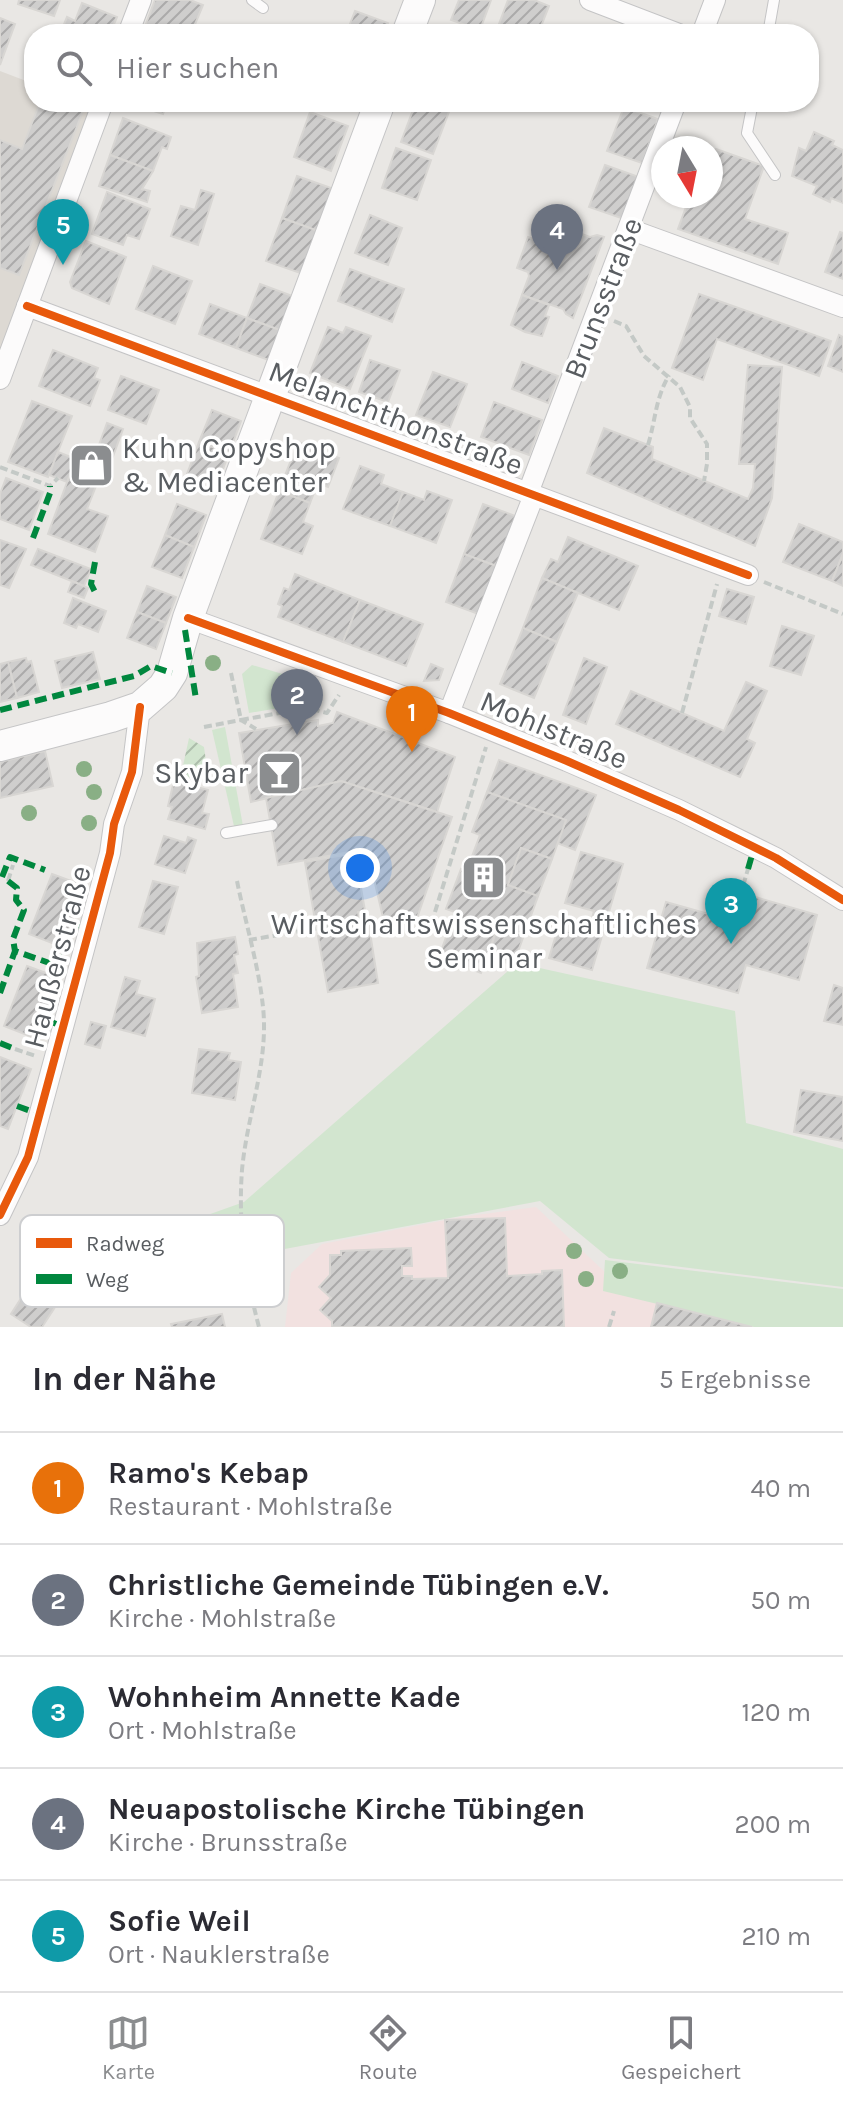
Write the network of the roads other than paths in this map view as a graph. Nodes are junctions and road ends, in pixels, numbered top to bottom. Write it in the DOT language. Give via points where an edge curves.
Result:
graph roads {
  1 [pos="141,0"];
  2 [pos="252,0"];
  3 [pos="420,0"];
  4 [pos="590,0"];
  5 [pos="715,0"];
  6 [pos="774,0"];
  7 [pos="263,8"];
  8 [pos="132,24"];
  9 [pos="411,24"];
  10 [pos="653,24"];
  11 [pos="706,24"];
  12 [pos="770,24"];
  13 [pos="99,112"];
  14 [pos="376,112"];
  15 [pos="672,112"];
  16 [pos="751,112"];
  17 [pos="775,175"];
  18 [pos="629,229"];
  19 [pos="27,306"];
  20 [pos="843,307"];
  21 [pos="0,379"];
  22 [pos="270,397"];
  23 [pos="531,494"];
  24 [pos="748,575"];
  25 [pos="188,618"];
  26 [pos="140,707"];
  27 [pos="449,713"];
  28 [pos="0,746"];
  29 [pos="272,825"];
  30 [pos="226,833"];
  31 [pos="843,900"];
  32 [pos="0,1215"];
  1 -- 8 [label="street"];
  2 -- 7 [label="lane"];
  3 -- 9 [label="main road"];
  4 -- 10 [label="street"];
  5 -- 11 [label="street"];
  6 -- 12 [label="lane"];
  13 -- 19 [label="street"];
  14 -- 22 [label="main road"];
  15 -- 18 [label="street, Brunsstraße"];
  16 -- 17 [label="lane" via="747,133"];
  18 -- 20 [label="street"];
  18 -- 23 [label="street, Brunsstraße"];
  19 -- 21 [label="street"];
  19 -- 22 [label="street, Melanchthonstraße"];
  22 -- 23 [label="street, Melanchthonstraße"];
  22 -- 25 [label="main road"];
  23 -- 24 [label="street, Melanchthonstraße"];
  23 -- 27 [label="street, Brunsstraße"];
  25 -- 26 [label="main road" via="172,673"];
  25 -- 27 [label="street, Mohlstraße"];
  26 -- 28 [label="main road"];
  26 -- 32 [label="street, Haußerstraße" via="132,772 28,1157"];
  27 -- 31 [label="street, Mohlstraße" via="679,810 776,858"];
  29 -- 30 [label="lane"];
}
